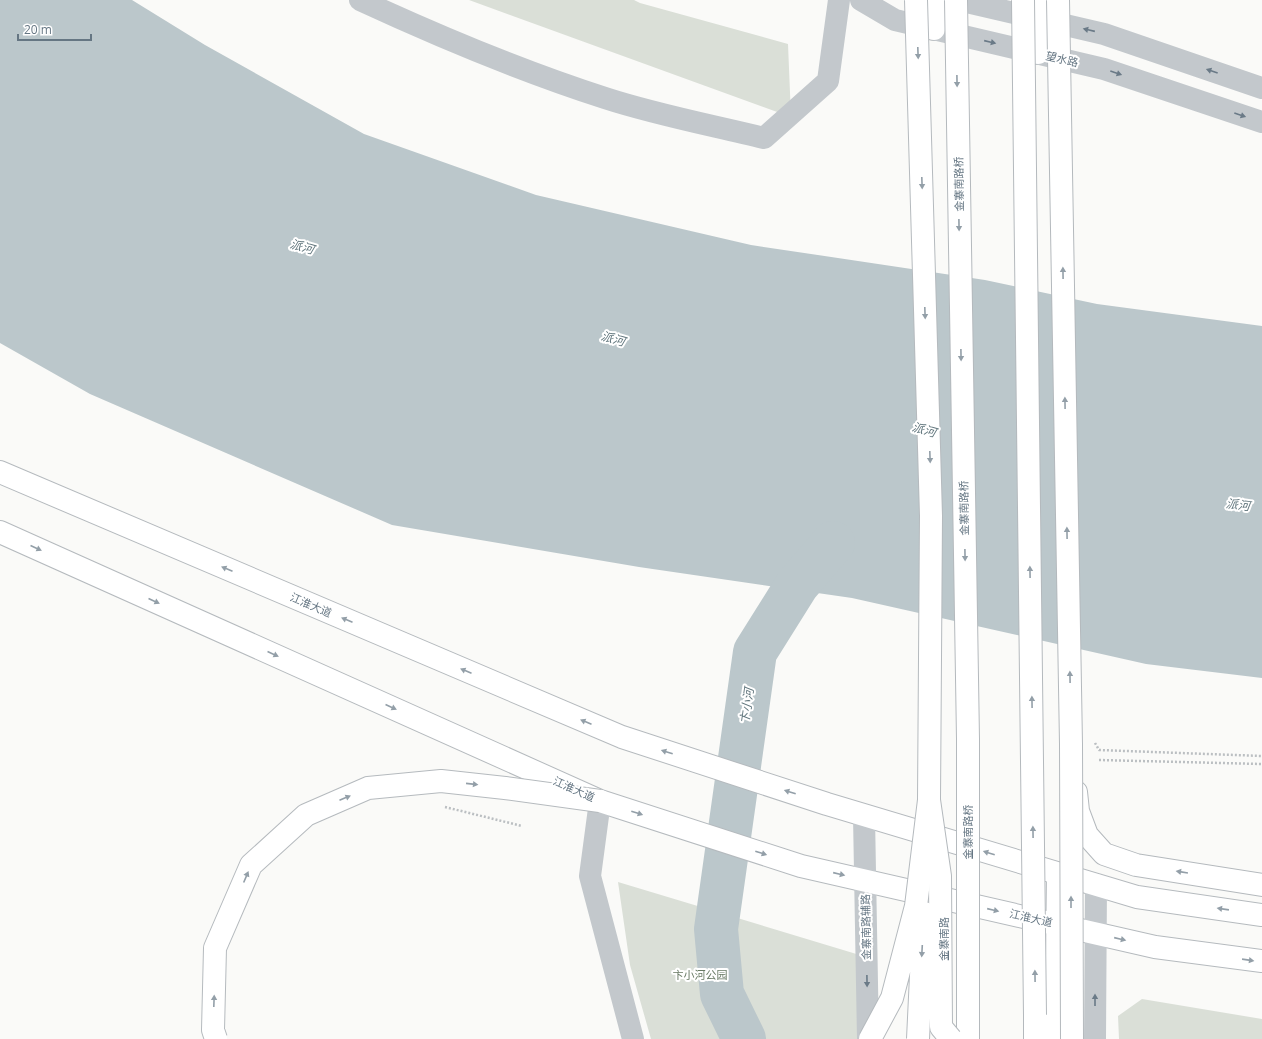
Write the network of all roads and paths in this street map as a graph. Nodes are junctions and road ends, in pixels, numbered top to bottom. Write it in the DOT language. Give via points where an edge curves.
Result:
graph roads {
  1 [pos="360,0"];
  2 [pos="839,0"];
  3 [pos="861,0"];
  4 [pos="916,0"];
  5 [pos="934,0"];
  6 [pos="957,0"];
  7 [pos="1023,0"];
  8 [pos="1058,0"];
  9 [pos="1038,9"];
  10 [pos="934,29"];
  11 [pos="1038,53"];
  12 [pos="1262,88"];
  13 [pos="1262,122"];
  14 [pos="0,472"];
  15 [pos="0,532"];
  16 [pos="1092,738"];
  17 [pos="1071,744"];
  18 [pos="1262,756"];
  19 [pos="1099,760"];
  20 [pos="1262,764"];
  21 [pos="929,800"];
  22 [pos="600,801"];
  23 [pos="444,807"];
  24 [pos="864,816"];
  25 [pos="522,826"];
  26 [pos="945,840"];
  27 [pos="1058,874"];
  28 [pos="865,880"];
  29 [pos="1096,885"];
  30 [pos="1262,885"];
  31 [pos="945,898"];
  32 [pos="1262,915"];
  33 [pos="1057,924"];
  34 [pos="1095,933"];
  35 [pos="1262,961"];
  36 [pos="216,1039"];
  37 [pos="633,1039"];
  38 [pos="869,1039"];
  39 [pos="918,1039"];
  40 [pos="944,1039"];
  41 [pos="951,1039"];
  42 [pos="968,1039"];
  43 [pos="1034,1039"];
  44 [pos="1056,1039"];
  45 [pos="1072,1039"];
  46 [pos="1095,1039"];
  1 -- 2 [label="street" via="480,54 550,80 606,99 764,138 828,81"];
  3 -- 10 [label="street, 望水路" via="895,20"];
  4 -- 21 [label="main road, one-way, bridge" via="931,516"];
  5 -- 10 [label="main road"];
  6 -- 9 [label="street"];
  6 -- 42 [label="main road, 金寨南路桥, one-way, bridge" via="968,739"];
  43 -- 7 [label="main road, one-way, bridge"];
  17 -- 8 [label="main road, one-way, bridge"];
  9 -- 11 [label="main road"];
  12 -- 9 [label="street, one-way"];
  10 -- 11 [label="street, 望水路, one-way"];
  11 -- 13 [label="street, 望水路, one-way" via="1104,69"];
  24 -- 14 [label="main road, 江淮大道, one-way" via="622,737"];
  15 -- 22 [label="main road, 江淮大道, one-way"];
  16 -- 18 [label="path, bridge" via="1099,750"];
  30 -- 17 [label="main road, one-way, bridge" via="1136,865 1104,854 1087,835 1078,811"];
  45 -- 17 [label="main road, one-way, bridge"];
  19 -- 20 [label="path"];
  21 -- 38 [label="main road, bridge" via="916,906 892,998"];
  21 -- 39 [label="main road, one-way, bridge"];
  21 -- 41 [label="main road, bridge" via="940,876 941,1027"];
  22 -- 28 [label="main road, 江淮大道, one-way" via="801,866"];
  36 -- 22 [label="main road, one-way, bridge" via="213,1030 215,948 251,865 306,815 368,788 442,781"];
  22 -- 37 [label="street" via="590,876"];
  23 -- 25 [label="path, bridge"];
  24 -- 26 [label="main road"];
  24 -- 28 [label="street, 金寨南路辅路"];
  27 -- 26 [label="main road, one-way"];
  26 -- 31 [label="main road, 金寨南路"];
  27 -- 29 [label="main road"];
  27 -- 33 [label="main road"];
  28 -- 31 [label="main road, 江淮大道"];
  28 -- 38 [label="street, 金寨南路辅路, one-way"];
  32 -- 29 [label="main road, one-way" via="1137,897"];
  29 -- 34 [label="street"];
  31 -- 33 [label="main road, 江淮大道, one-way"];
  31 -- 40 [label="main road, 金寨南路"];
  33 -- 34 [label="main road, 江淮大道"];
  33 -- 44 [label="main road"];
  34 -- 35 [label="main road, 江淮大道, one-way" via="1155,947"];
  46 -- 34 [label="street, one-way"];
}
